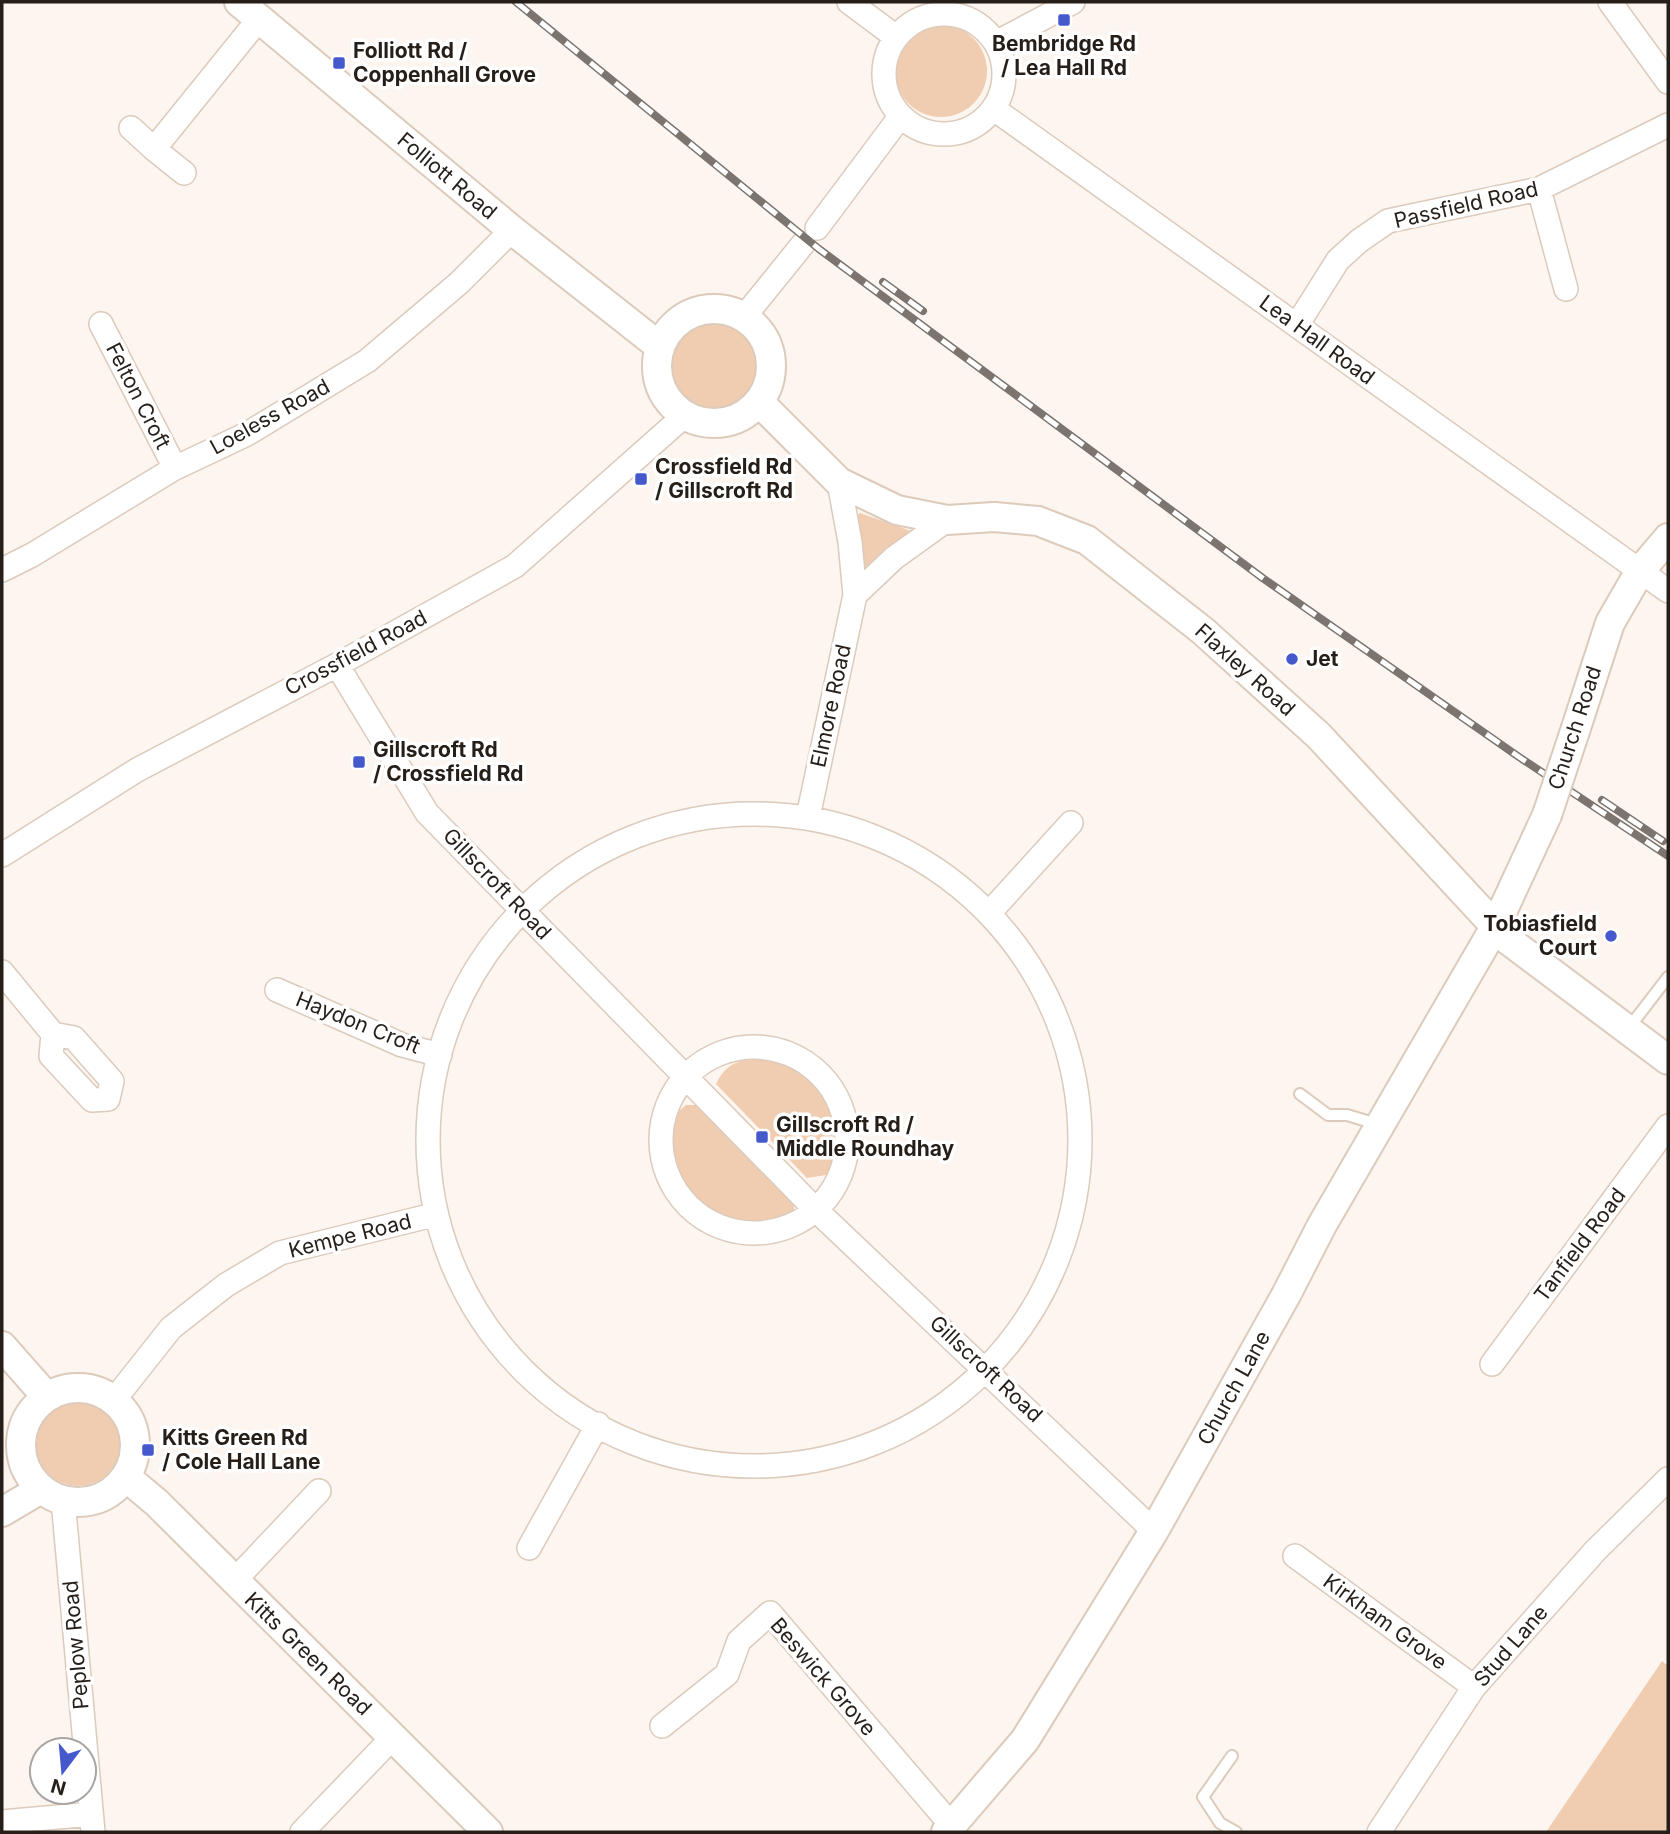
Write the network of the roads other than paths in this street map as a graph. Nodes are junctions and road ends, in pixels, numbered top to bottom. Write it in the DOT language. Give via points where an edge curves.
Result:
graph roads {
  1 [pos="849,2"];
  2 [pos="1073,2"];
  3 [pos="1611,2"];
  4 [pos="953,8"];
  5 [pos="249,10"];
  6 [pos="895,37"];
  7 [pos="996,43"];
  8 [pos="1668,82"];
  9 [pos="994,109"];
  10 [pos="900,117"];
  11 [pos="1668,125"];
  12 [pos="131,128"];
  13 [pos="154,149"];
  14 [pos="184,173"];
  15 [pos="1539,189"];
  16 [pos="512,230"];
  17 [pos="1566,289"];
  18 [pos="744,317"];
  19 [pos="101,324"];
  20 [pos="1297,325"];
  21 [pos="659,346"];
  22 [pos="759,402"];
  23 [pos="684,416"];
  24 [pos="175,468"];
  25 [pos="839,482"];
  26 [pos="947,520"];
  27 [pos="1668,538"];
  28 [pos="2,569"];
  29 [pos="1640,571"];
  30 [pos="1668,591"];
  31 [pos="855,595"];
  32 [pos="337,666"];
  33 [pos="808,817"];
  34 [pos="1071,823"];
  35 [pos="2,855"];
  36 [pos="523,911"];
  37 [pos="991,911"];
  38 [pos="1495,927"];
  39 [pos="2,972"];
  40 [pos="1668,977"];
  41 [pos="278,990"];
  42 [pos="1628,1029"];
  43 [pos="53,1034"];
  44 [pos="440,1055"];
  45 [pos="1668,1060"];
  46 [pos="689,1079"];
  47 [pos="1300,1094"];
  48 [pos="1380,1125"];
  49 [pos="1668,1126"];
  50 [pos="815,1209"];
  51 [pos="433,1215"];
  52 [pos="2,1346"];
  53 [pos="1492,1364"];
  54 [pos="988,1370"];
  55 [pos="47,1396"];
  56 [pos="114,1400"];
  57 [pos="598,1424"];
  58 [pos="126,1477"];
  59 [pos="1668,1479"];
  60 [pos="319,1492"];
  61 [pos="52,1494"];
  62 [pos="2,1512"];
  63 [pos="1154,1531"];
  64 [pos="529,1548"];
  65 [pos="1295,1556"];
  66 [pos="233,1581"];
  67 [pos="1474,1687"];
  68 [pos="662,1726"];
  69 [pos="393,1737"];
  70 [pos="1232,1755"];
  71 [pos="2,1822"];
  72 [pos="92,1823"];
  73 [pos="949,1830"];
  74 [pos="302,1832"];
  75 [pos="488,1832"];
  76 [pos="1236,1832"];
  77 [pos="1379,1832"];
  1 -- 6 [label="street"];
  2 -- 7 [label="street"];
  3 -- 8 [label="street"];
  4 -- 6 [label="street" via="911,22"];
  4 -- 7 [label="street"];
  5 -- 13 [label="street"];
  5 -- 16 [label="street, Folliott Road"];
  6 -- 10 [label="street" via="883,77 888,99"];
  7 -- 9 [label="street" via="1004,65 1003,88"];
  9 -- 10 [label="street" via="979,124 949,134 917,129"];
  9 -- 20 [label="street, Lea Hall Road"];
  10 -- 18 [label="street"];
  11 -- 15 [label="street, Passfield Road"];
  12 -- 13 [label="street"];
  13 -- 14 [label="street"];
  15 -- 17 [label="street"];
  15 -- 20 [label="street, Passfield Road" via="1388,221 1338,260"];
  16 -- 21 [label="street, Folliott Road"];
  16 -- 24 [label="street, Loeless Road" via="368,362 247,434"];
  18 -- 21 [label="street" via="726,309 687,315 671,326"];
  18 -- 22 [label="street" via="761,333 771,356 770,380"];
  19 -- 24 [label="street, Felton Croft"];
  20 -- 29 [label="street, Lea Hall Road"];
  21 -- 23 [label="street" via="659,384 668,402"];
  22 -- 23 [label="street" via="744,415 724,422 704,423"];
  22 -- 25 [label="street, Flaxley Road"];
  23 -- 32 [label="street, Crossfield Road" via="515,566"];
  24 -- 28 [label="street, Loeless Road"];
  25 -- 26 [label="street, Flaxley Road" via="897,509"];
  25 -- 31 [label="street, Elmore Road"];
  26 -- 31 [label="street" via="894,558"];
  26 -- 38 [label="street, Flaxley Road" via="994,517 1038,521 1087,540 1109,556 1203,631 1319,736"];
  27 -- 29 [label="street, Church Road"];
  29 -- 30 [label="street, Lea Hall Road"];
  29 -- 38 [label="street, Church Road, bridge" via="1610,623 1547,815"];
  31 -- 33 [label="street, Elmore Road"];
  32 -- 35 [label="street, Crossfield Road" via="137,770"];
  32 -- 36 [label="street, Gillscroft Road" via="428,813"];
  33 -- 36 [label="street" via="730,818 656,828 617,843"];
  33 -- 37 [label="street" via="859,831 937,867"];
  34 -- 37 [label="street"];
  36 -- 44 [label="street" via="484,950 457,1004"];
  36 -- 46 [label="street, Gillscroft Road"];
  37 -- 54 [label="street" via="1046,990 1064,1028 1081,1110 1081,1151 1074,1200 1049,1279 1029,1319"];
  38 -- 42 [label="street, Flaxley Road"];
  38 -- 48 [label="street, Church Lane"];
  39 -- 43 [label="street"];
  40 -- 42 [label="lane"];
  41 -- 44 [label="street, Haydon Croft" via="402,1045"];
  42 -- 45 [label="street, Flaxley Road"];
  44 -- 51 [label="street" via="428,1110"];
  46 -- 50 [label="street, Gillscroft Road"];
  46 -- 50 [label="street" via="668,1107 659,1135 660,1158 683,1203 735,1234 765,1234 791,1226"];
  46 -- 50 [label="street" via="717,1055 744,1045 792,1054 825,1076 845,1114 846,1150 842,1171"];
  47 -- 48 [label="lane" via="1328,1115 1348,1115"];
  48 -- 63 [label="street, Church Lane"];
  49 -- 53 [label="street, Tanfield Road"];
  50 -- 54 [label="street, Gillscroft Road"];
  51 -- 56 [label="street, Kempe Road" via="280,1254 226,1285 172,1328"];
  51 -- 57 [label="street" via="471,1310 545,1390"];
  52 -- 55 [label="street"];
  54 -- 57 [label="street" via="895,1437 844,1455 788,1466 699,1462 646,1448"];
  54 -- 63 [label="street, Gillscroft Road"];
  55 -- 56 [label="street" via="77,1387"];
  55 -- 61 [label="street" via="24,1423 20,1446 27,1471"];
  56 -- 58 [label="street" via="134,1435 134,1455"];
  57 -- 64 [label="street"];
  58 -- 61 [label="street" via="99,1498 79,1502"];
  58 -- 66 [label="street, Kitts Green Road"];
  59 -- 67 [label="street, Stud Lane" via="1595,1551"];
  60 -- 66 [label="street"];
  61 -- 62 [label="street"];
  61 -- 72 [label="street, Peplow Road"];
  63 -- 73 [label="street, Church Lane" via="1025,1740"];
  65 -- 67 [label="street, Kirkham Grove"];
  66 -- 69 [label="street, Kitts Green Road"];
  67 -- 77 [label="street, Stud Lane"];
  68 -- 73 [label="street, Beswick Grove" via="727,1674 739,1641 770,1613"];
  69 -- 74 [label="street"];
  69 -- 75 [label="street, Kitts Green Road"];
  70 -- 76 [label="lane" via="1203,1797 1220,1823"];
  71 -- 72 [label="street"];
}
